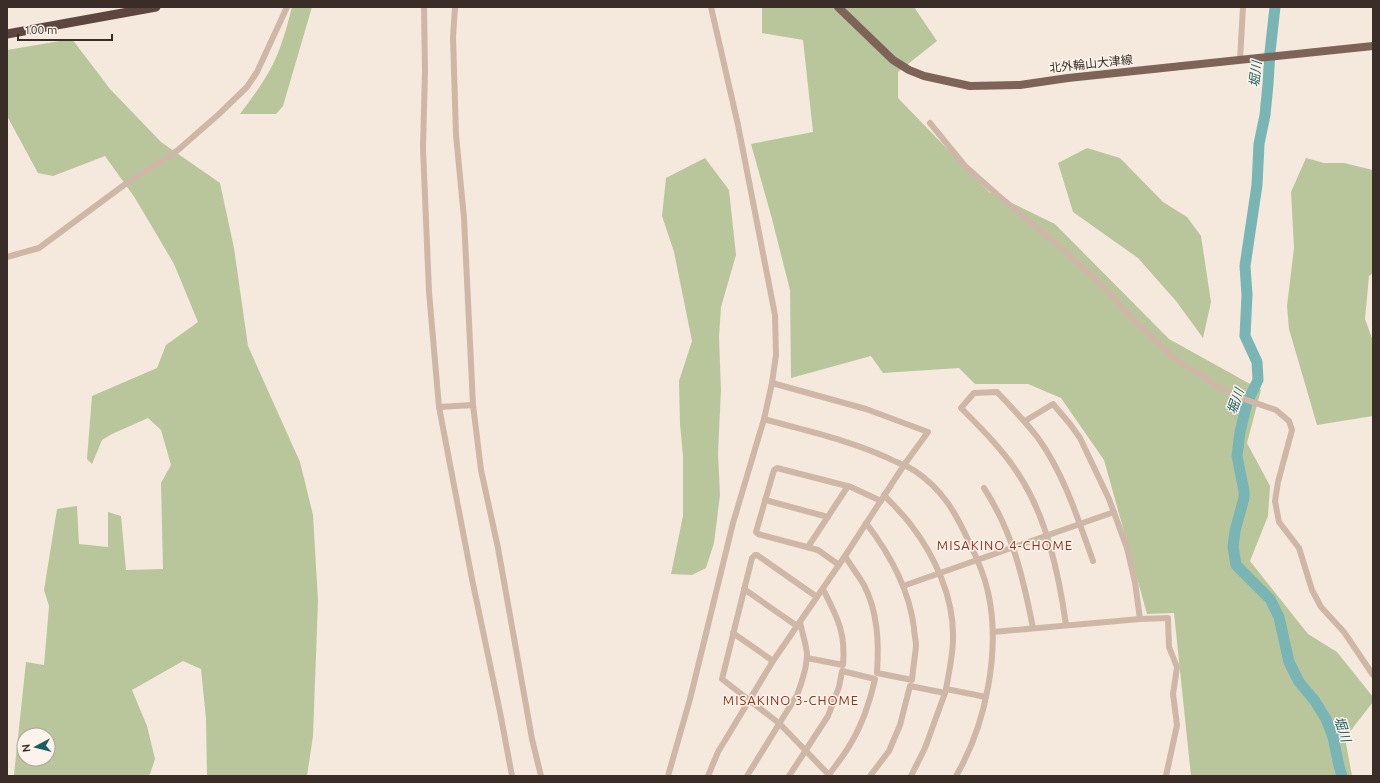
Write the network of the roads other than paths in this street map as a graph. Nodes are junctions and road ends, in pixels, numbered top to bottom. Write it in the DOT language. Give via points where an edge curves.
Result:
graph roads {
  1 [pos="156,7"];
  2 [pos="287,7"];
  3 [pos="424,7"];
  4 [pos="455,7"];
  5 [pos="711,7"];
  6 [pos="838,7"];
  7 [pos="1243,7"];
  8 [pos="7,34"];
  9 [pos="1373,46"];
  10 [pos="1240,60"];
  11 [pos="930,123"];
  12 [pos="7,257"];
  13 [pos="772,383"];
  14 [pos="473,405"];
  15 [pos="439,407"];
  16 [pos="764,419"];
  17 [pos="1025,421"];
  18 [pos="904,465"];
  19 [pos="848,486"];
  20 [pos="984,488"];
  21 [pos="882,498"];
  22 [pos="765,500"];
  23 [pos="1114,512"];
  24 [pos="828,517"];
  25 [pos="866,523"];
  26 [pos="1080,523"];
  27 [pos="1046,535"];
  28 [pos="808,547"];
  29 [pos="1013,547"];
  30 [pos="845,556"];
  31 [pos="977,560"];
  32 [pos="1093,561"];
  33 [pos="839,565"];
  34 [pos="939,573"];
  35 [pos="903,586"];
  36 [pos="744,589"];
  37 [pos="823,589"];
  38 [pos="817,597"];
  39 [pos="1140,619"];
  40 [pos="799,624"];
  41 [pos="1066,626"];
  42 [pos="1032,628"];
  43 [pos="993,632"];
  44 [pos="733,633"];
  45 [pos="806,658"];
  46 [pos="773,661"];
  47 [pos="842,668"];
  48 [pos="1373,675"];
  49 [pos="876,676"];
  50 [pos="911,683"];
  51 [pos="945,691"];
  52 [pos="986,697"];
  53 [pos="749,699"];
  54 [pos="780,724"];
  55 [pos="805,750"];
  56 [pos="958,775"];
  57 [pos="512,776"];
  58 [pos="541,776"];
  59 [pos="668,776"];
  60 [pos="708,776"];
  61 [pos="747,776"];
  62 [pos="789,776"];
  63 [pos="829,776"];
  64 [pos="870,776"];
  65 [pos="911,776"];
  66 [pos="1166,776"];
  1 -- 8 [label="highway"];
  2 -- 12 [label="street" via="257,72 219,114 178,150 124,185 40,248"];
  3 -- 15 [label="street" via="426,71 423,156 429,292"];
  4 -- 14 [label="street" via="453,37 456,135 464,218"];
  5 -- 13 [label="street" via="738,125 775,315 776,355"];
  6 -- 10 [label="main road, 北外輪山大津線" via="893,60 924,76 962,85 1020,84"];
  7 -- 10 [label="street"];
  9 -- 10 [label="main road, 北外輪山大津線"];
  11 -- 48 [label="street" via="965,166 1066,252 1172,356 1213,384 1238,397 1276,410 1289,421 1292,430 1275,501 1279,522 1299,548 1312,590 1321,607 1344,632"];
  13 -- 16 [label="street"];
  13 -- 18 [label="street" via="866,409 928,432"];
  14 -- 15 [label="street"];
  14 -- 58 [label="street" via="481,470"];
  15 -- 57 [label="street"];
  16 -- 18 [label="street" via="870,450"];
  16 -- 59 [label="street" via="733,524 690,699"];
  17 -- 23 [label="street" via="1053,404 1080,438"];
  17 -- 26 [label="street" via="1054,465"];
  17 -- 27 [label="street" via="997,392 974,393 961,408 989,436 1019,475"];
  18 -- 21 [label="street"];
  18 -- 31 [label="street" via="931,483 946,499 958,518"];
  19 -- 21 [label="street"];
  19 -- 22 [label="street" via="777,468 774,470"];
  19 -- 24 [label="street"];
  20 -- 29 [label="street" via="995,505"];
  21 -- 25 [label="street"];
  21 -- 34 [label="street" via="911,525 928,549"];
  22 -- 24 [label="street"];
  22 -- 28 [label="street" via="756,532"];
  23 -- 26 [label="street"];
  23 -- 39 [label="street" via="1127,548"];
  24 -- 28 [label="street"];
  25 -- 30 [label="street"];
  25 -- 35 [label="street" via="882,544"];
  26 -- 27 [label="street"];
  26 -- 32 [label="street"];
  27 -- 29 [label="street"];
  27 -- 41 [label="street" via="1062,594"];
  28 -- 33 [label="street" via="818,550"];
  29 -- 31 [label="street"];
  29 -- 42 [label="street" via="1021,572"];
  30 -- 33 [label="street"];
  30 -- 49 [label="street" via="864,586 872,606 877,627"];
  31 -- 34 [label="street"];
  31 -- 43 [label="street" via="988,594"];
  33 -- 37 [label="street"];
  34 -- 35 [label="street"];
  34 -- 51 [label="street" via="950,608 953,637"];
  35 -- 50 [label="street" via="912,615 916,645"];
  36 -- 38 [label="street" via="752,558 757,555"];
  36 -- 40 [label="street"];
  36 -- 44 [label="street"];
  37 -- 38 [label="street"];
  37 -- 47 [label="street" via="840,626 844,651"];
  38 -- 40 [label="street"];
  39 -- 41 [label="street"];
  39 -- 66 [label="street" via="1168,618 1169,647 1177,667 1173,694 1177,726"];
  40 -- 45 [label="street" via="807,652"];
  40 -- 46 [label="street"];
  41 -- 42 [label="street"];
  42 -- 43 [label="street"];
  43 -- 52 [label="street"];
  44 -- 46 [label="street"];
  44 -- 53 [label="street" via="722,679"];
  45 -- 47 [label="street"];
  45 -- 54 [label="street" via="797,695"];
  46 -- 53 [label="street"];
  47 -- 49 [label="street"];
  47 -- 55 [label="street" via="839,687 828,716"];
  49 -- 50 [label="street"];
  49 -- 63 [label="street" via="860,727"];
  50 -- 51 [label="street"];
  50 -- 64 [label="street" via="900,725 888,751"];
  51 -- 52 [label="street"];
  51 -- 65 [label="street" via="925,748"];
  52 -- 56 [label="street" via="976,732"];
  53 -- 54 [label="street"];
  53 -- 60 [label="street" via="718,752"];
  54 -- 55 [label="street"];
  54 -- 61 [label="street"];
  55 -- 62 [label="street"];
  55 -- 63 [label="street"];
}
